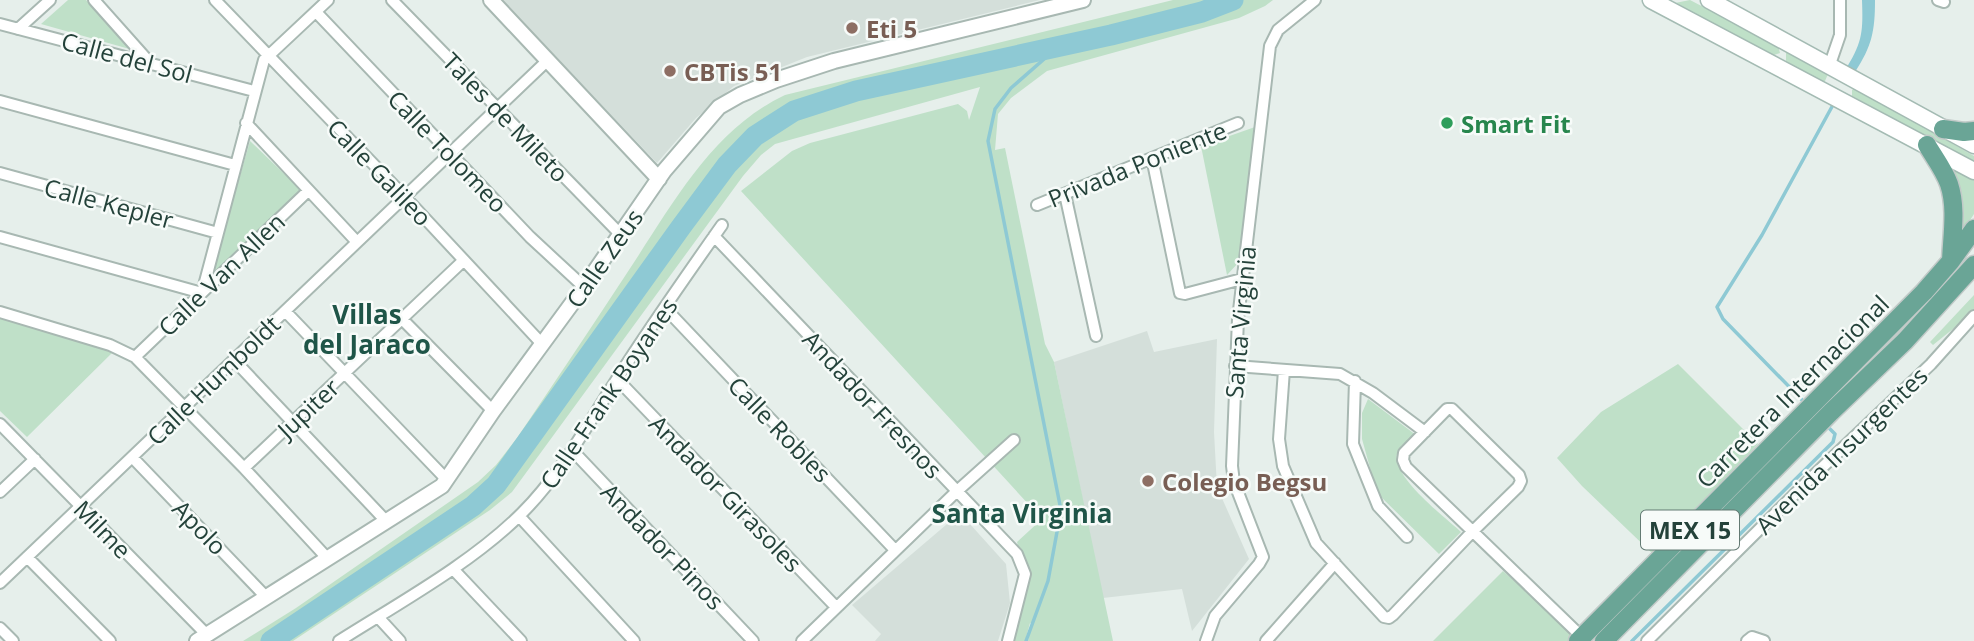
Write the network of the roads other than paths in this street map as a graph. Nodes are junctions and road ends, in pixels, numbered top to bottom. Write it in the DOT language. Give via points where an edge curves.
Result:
graph roads {
  1 [pos="50,0"];
  2 [pos="94,0"];
  3 [pos="328,0"];
  4 [pos="392,0"];
  5 [pos="491,0"];
  6 [pos="1083,0"];
  7 [pos="1315,0"];
  8 [pos="1709,0"];
  9 [pos="1840,0"];
  10 [pos="1653,1"];
  11 [pos="223,3"];
  12 [pos="316,12"];
  13 [pos="0,24"];
  14 [pos="18,29"];
  15 [pos="1788,45"];
  16 [pos="269,56"];
  17 [pos="548,60"];
  18 [pos="151,64"];
  19 [pos="1776,68"];
  20 [pos="1831,68"];
  21 [pos="254,91"];
  22 [pos="0,101"];
  23 [pos="497,108"];
  24 [pos="246,123"];
  25 [pos="1238,123"];
  26 [pos="1943,129"];
  27 [pos="1974,131"];
  28 [pos="1927,145"];
  29 [pos="1974,145"];
  30 [pos="451,153"];
  31 [pos="1152,158"];
  32 [pos="235,165"];
  33 [pos="1974,171"];
  34 [pos="0,173"];
  35 [pos="659,179"];
  36 [pos="308,191"];
  37 [pos="1065,194"];
  38 [pos="405,197"];
  39 [pos="1037,205"];
  40 [pos="722,225"];
  41 [pos="1974,229"];
  42 [pos="218,233"];
  43 [pos="621,235"];
  44 [pos="714,236"];
  45 [pos="0,237"];
  46 [pos="357,242"];
  47 [pos="463,261"];
  48 [pos="1951,261"];
  49 [pos="1973,267"];
  50 [pos="1242,279"];
  51 [pos="584,287"];
  52 [pos="202,293"];
  53 [pos="665,308"];
  54 [pos="285,311"];
  55 [pos="0,312"];
  56 [pos="402,319"];
  57 [pos="1972,322"];
  58 [pos="1891,326"];
  59 [pos="1096,336"];
  60 [pos="1905,341"];
  61 [pos="543,345"];
  62 [pos="135,357"];
  63 [pos="234,360"];
  64 [pos="1235,366"];
  65 [pos="1284,370"];
  66 [pos="344,374"];
  67 [pos="617,379"];
  68 [pos="1355,381"];
  69 [pos="185,407"];
  70 [pos="493,411"];
  71 [pos="292,423"];
  72 [pos="0,424"];
  73 [pos="1424,432"];
  74 [pos="1014,440"];
  75 [pos="573,451"];
  76 [pos="132,457"];
  77 [pos="35,459"];
  78 [pos="244,468"];
  79 [pos="447,480"];
  80 [pos="0,492"];
  81 [pos="956,492"];
  82 [pos="81,506"];
  83 [pos="519,516"];
  84 [pos="386,521"];
  85 [pos="1472,531"];
  86 [pos="1407,537"];
  87 [pos="895,550"];
  88 [pos="27,557"];
  89 [pos="328,559"];
  90 [pos="1335,563"];
  91 [pos="453,569"];
  92 [pos="0,583"];
  93 [pos="267,598"];
  94 [pos="836,607"];
  95 [pos="377,617"];
  96 [pos="0,628"];
  97 [pos="202,638"];
  98 [pos="1580,639"];
  99 [pos="1615,639"];
  100 [pos="1750,639"];
  101 [pos="13,641"];
  102 [pos="110,641"];
  103 [pos="339,641"];
  104 [pos="400,641"];
  105 [pos="521,641"];
  106 [pos="634,641"];
  107 [pos="753,641"];
  108 [pos="802,641"];
  109 [pos="1008,641"];
  110 [pos="1206,641"];
  111 [pos="1266,641"];
  112 [pos="1647,641"];
  113 [pos="1764,641"];
  1 -- 14 [label="street"];
  2 -- 18 [label="street"];
  3 -- 12 [label="street"];
  4 -- 23 [label="street, Tales de Mileto"];
  5 -- 17 [label="street"];
  6 -- 35 [label="street, Calle Zeus" via="834,61 740,94 704,122"];
  7 -- 50 [label="street, Santa Virginia" via="1278,30 1270,46"];
  8 -- 15 [label="main road"];
  9 -- 20 [label="street" via="1840,35"];
  10 -- 19 [label="main road"];
  11 -- 16 [label="street, Calle Galileo"];
  12 -- 16 [label="street"];
  12 -- 30 [label="street, Calle Tolomeo"];
  13 -- 14 [label="street, Calle del Sol"];
  14 -- 18 [label="street, Calle del Sol"];
  15 -- 19 [label="main road"];
  15 -- 20 [label="main road"];
  16 -- 21 [label="street"];
  16 -- 38 [label="street, Calle Galileo"];
  17 -- 23 [label="street, Calle Humboldt"];
  17 -- 35 [label="street"];
  18 -- 21 [label="street, Calle del Sol"];
  19 -- 28 [label="main road"];
  20 -- 26 [label="main road"];
  21 -- 24 [label="street"];
  22 -- 32 [label="street"];
  23 -- 30 [label="street, Calle Humboldt"];
  23 -- 43 [label="street, Tales de Mileto"];
  24 -- 32 [label="street"];
  24 -- 36 [label="street"];
  25 -- 31 [label="street, Privada Poniente"];
  26 -- 27 [label="main road"];
  26 -- 29 [label="main road"];
  28 -- 33 [label="main road"];
  28 -- 48 [label="main road" via="1952,195"];
  30 -- 38 [label="street, Calle Humboldt"];
  30 -- 51 [label="street, Calle Tolomeo"];
  31 -- 37 [label="street, Privada Poniente"];
  31 -- 50 [label="street" via="1181,293"];
  32 -- 42 [label="street"];
  34 -- 42 [label="street, Calle Kepler"];
  35 -- 43 [label="street, Calle Zeus"];
  36 -- 46 [label="street"];
  36 -- 52 [label="street, Calle Van Allen"];
  37 -- 39 [label="street, Privada Poniente"];
  37 -- 59 [label="street"];
  38 -- 46 [label="street, Calle Humboldt"];
  38 -- 47 [label="street, Calle Galileo"];
  40 -- 44 [label="street, Calle Frank Boyanes"];
  41 -- 48 [label="main road, Carretera Internacional / MEX 15"];
  42 -- 52 [label="street"];
  43 -- 51 [label="street, Calle Zeus"];
  44 -- 53 [label="street, Calle Frank Boyanes"];
  44 -- 81 [label="street, Andador Fresnos"];
  45 -- 52 [label="street"];
  46 -- 54 [label="street, Calle Humboldt"];
  47 -- 56 [label="street, Jupiter"];
  47 -- 61 [label="street, Calle Galileo"];
  48 -- 58 [label="main road, Carretera Internacional / MEX 15"];
  49 -- 60 [label="main road, Carretera Internacional / MEX 15"];
  50 -- 64 [label="street, Santa Virginia"];
  51 -- 61 [label="street, Calle Zeus"];
  52 -- 62 [label="street, Calle Van Allen"];
  53 -- 67 [label="street, Calle Frank Boyanes"];
  53 -- 87 [label="street, Calle Robles"];
  54 -- 63 [label="street, Calle Humboldt"];
  54 -- 66 [label="street"];
  55 -- 62 [label="street"];
  56 -- 66 [label="street, Jupiter"];
  56 -- 70 [label="street"];
  57 -- 112 [label="street, Avenida Insurgentes"];
  58 -- 60 [label="main road"];
  58 -- 98 [label="main road, Carretera Internacional / MEX 15"];
  60 -- 99 [label="main road, Carretera Internacional / MEX 15" via="1813,430"];
  61 -- 70 [label="street, Calle Zeus"];
  62 -- 69 [label="street"];
  63 -- 69 [label="street, Calle Humboldt"];
  63 -- 71 [label="street"];
  64 -- 65 [label="street"];
  64 -- 110 [label="street, Santa Virginia" via="1233,474 1262,557 1215,616"];
  65 -- 68 [label="street" via="1339,374"];
  65 -- 90 [label="street" via="1279,454 1309,529"];
  66 -- 71 [label="street, Jupiter"];
  66 -- 79 [label="street"];
  67 -- 75 [label="street, Calle Frank Boyanes"];
  67 -- 94 [label="street, Andador Girasoles"];
  68 -- 73 [label="street"];
  68 -- 86 [label="street" via="1353,444 1378,506"];
  69 -- 76 [label="street, Calle Humboldt"];
  69 -- 78 [label="street"];
  70 -- 79 [label="street, Calle Zeus"];
  71 -- 78 [label="street, Jupiter"];
  71 -- 84 [label="street"];
  72 -- 77 [label="street, Milme"];
  73 -- 85 [label="street" via="1404,453 1406,467"];
  73 -- 85 [label="street" via="1452,409 1519,475 1518,487"];
  74 -- 81 [label="street"];
  75 -- 83 [label="street, Calle Frank Boyanes"];
  75 -- 107 [label="street, Andador Pinos"];
  76 -- 82 [label="street, Calle Humboldt"];
  76 -- 93 [label="street, Apolo"];
  77 -- 80 [label="street"];
  77 -- 82 [label="street, Milme"];
  78 -- 89 [label="street"];
  79 -- 84 [label="street, Calle Zeus"];
  81 -- 87 [label="street"];
  81 -- 109 [label="street, Andador Fresnos" via="1017,554 1025,574"];
  82 -- 88 [label="street, Calle Humboldt"];
  82 -- 97 [label="street, Milme"];
  83 -- 91 [label="street, Calle Frank Boyanes"];
  83 -- 106 [label="street"];
  84 -- 89 [label="street, Calle Zeus"];
  85 -- 90 [label="street" via="1389,618"];
  85 -- 98 [label="street"];
  87 -- 94 [label="street"];
  88 -- 92 [label="street, Calle Humboldt"];
  88 -- 102 [label="street"];
  89 -- 93 [label="street, Calle Zeus"];
  90 -- 111 [label="street"];
  91 -- 95 [label="street, Calle Frank Boyanes"];
  91 -- 105 [label="street"];
  93 -- 97 [label="street, Calle Zeus"];
  94 -- 108 [label="street"];
  95 -- 103 [label="street, Calle Frank Boyanes"];
  95 -- 104 [label="street"];
  96 -- 101 [label="street"];
  100 -- 113 [label="street"];
}
